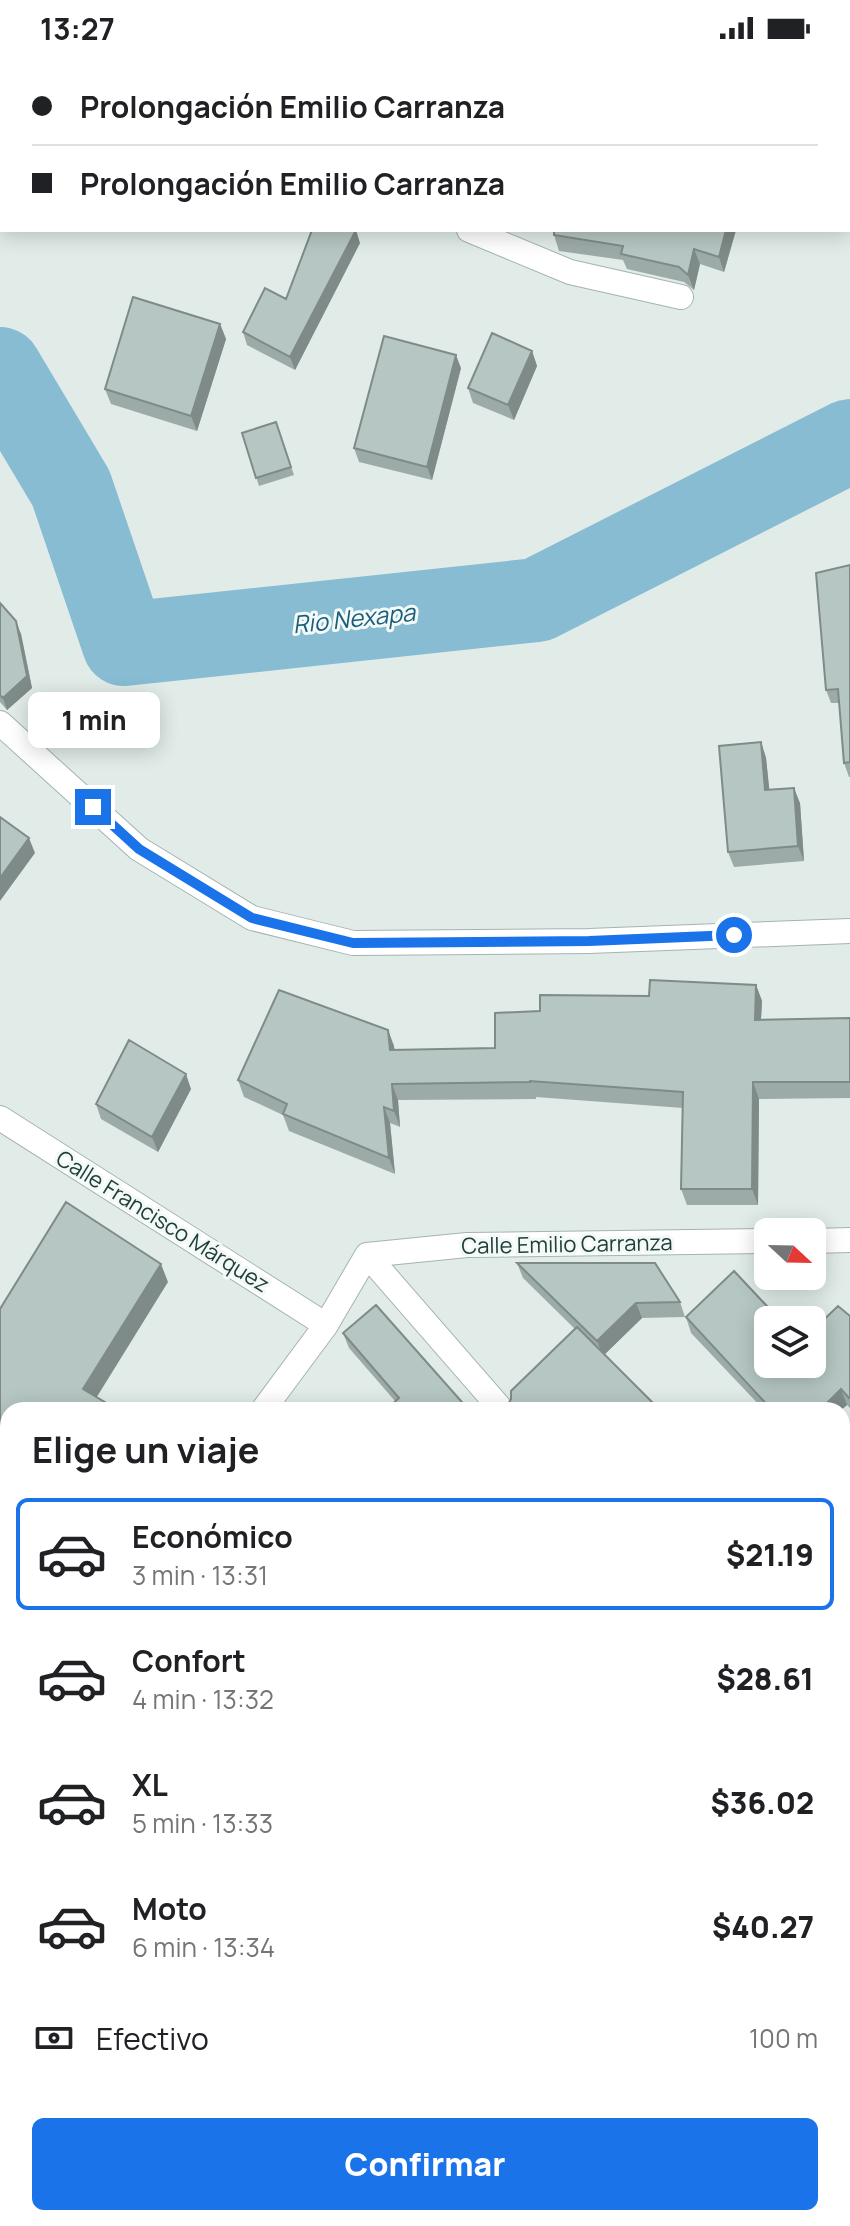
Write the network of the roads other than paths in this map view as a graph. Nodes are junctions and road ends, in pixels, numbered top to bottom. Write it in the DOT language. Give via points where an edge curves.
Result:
graph roads {
  1 [pos="474,232"];
  2 [pos="681,297"];
  3 [pos="0,723"];
  4 [pos="850,931"];
  5 [pos="0,1118"];
  6 [pos="850,1240"];
  7 [pos="754,1241"];
  8 [pos="826,1241"];
  9 [pos="367,1255"];
  10 [pos="326,1325"];
  11 [pos="269,1402"];
  12 [pos="495,1402"];
  1 -- 2 [label="street" via="570,272"];
  3 -- 4 [label="street" via="139,849 252,918 353,943"];
  5 -- 10 [label="street, Calle Francisco Márquez"];
  6 -- 8 [label="street"];
  7 -- 9 [label="street, Calle Emilio Carranza" via="467,1245"];
  9 -- 10 [label="street"];
  9 -- 12 [label="street"];
  10 -- 11 [label="street"];
}
